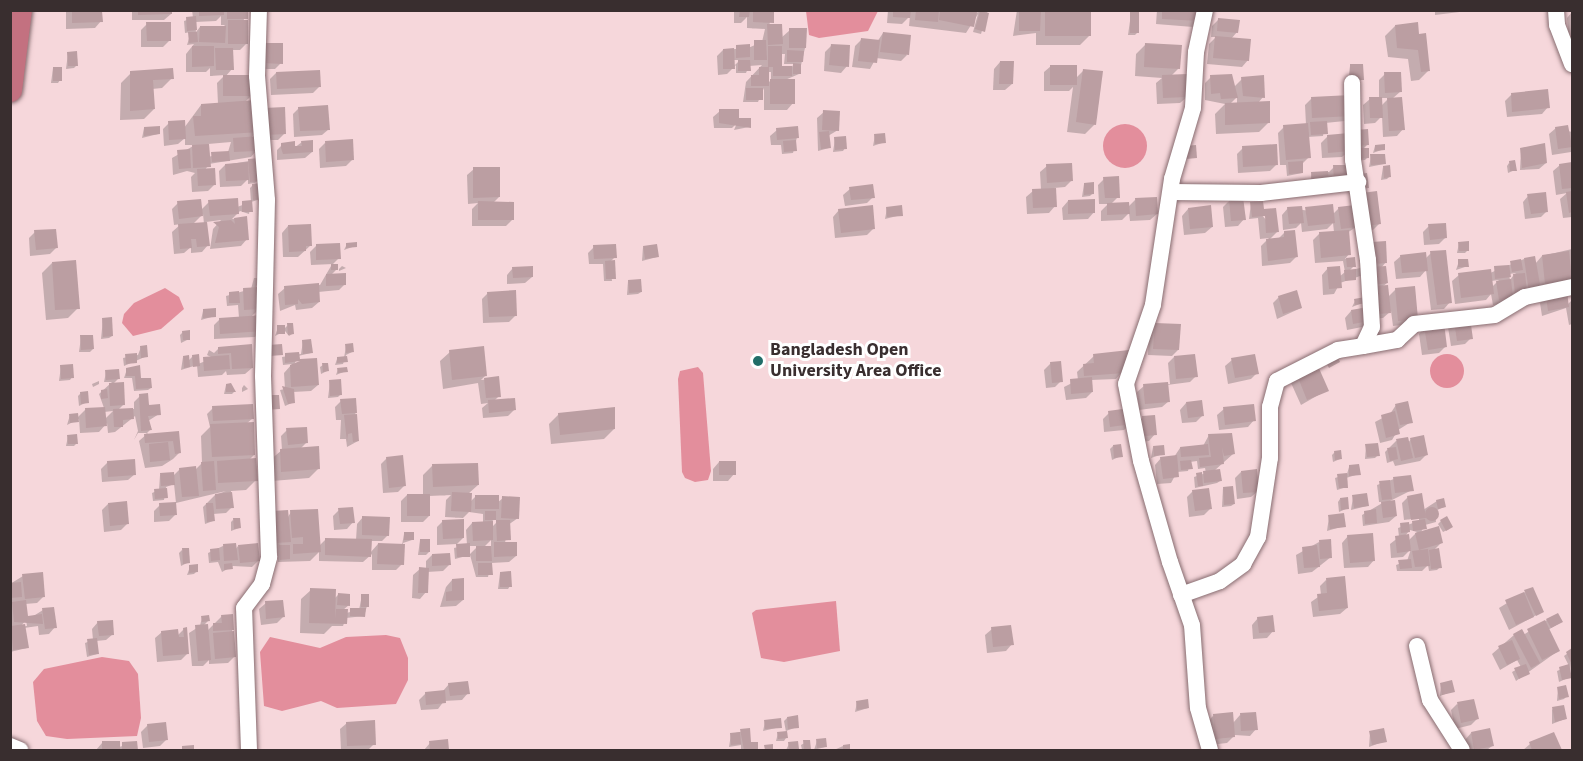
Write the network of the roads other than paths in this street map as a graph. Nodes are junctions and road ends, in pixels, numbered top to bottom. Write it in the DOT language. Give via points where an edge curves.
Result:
graph roads {
  1 [pos="20,10"];
  2 [pos="259,10"];
  3 [pos="1205,10"];
  4 [pos="1556,10"];
  5 [pos="1572,64"];
  6 [pos="1352,83"];
  7 [pos="10,90"];
  8 [pos="1358,182"];
  9 [pos="1171,192"];
  10 [pos="1572,287"];
  11 [pos="1363,346"];
  12 [pos="1181,595"];
  13 [pos="1417,646"];
  14 [pos="10,746"];
  15 [pos="20,750"];
  16 [pos="249,750"];
  17 [pos="1210,750"];
  18 [pos="1462,750"];
  1 -- 7 [label="highway"];
  2 -- 16 [label="street" via="257,76 267,200 263,376 269,557 262,584 244,608"];
  3 -- 9 [label="street" via="1196,52 1193,108 1180,144"];
  4 -- 5 [label="street" via="1557,25"];
  6 -- 8 [label="street" via="1353,160"];
  8 -- 9 [label="street" via="1262,193"];
  8 -- 11 [label="street" via="1372,327"];
  9 -- 12 [label="street" via="1153,305 1126,384 1141,461"];
  10 -- 11 [label="street" via="1525,297 1495,315 1414,324 1397,340"];
  11 -- 12 [label="street" via="1338,350 1277,381 1270,407 1270,458 1258,537 1243,564 1220,581"];
  12 -- 17 [label="street" via="1192,625 1198,708"];
  13 -- 18 [label="street" via="1430,700"];
  14 -- 15 [label="street"];
}
